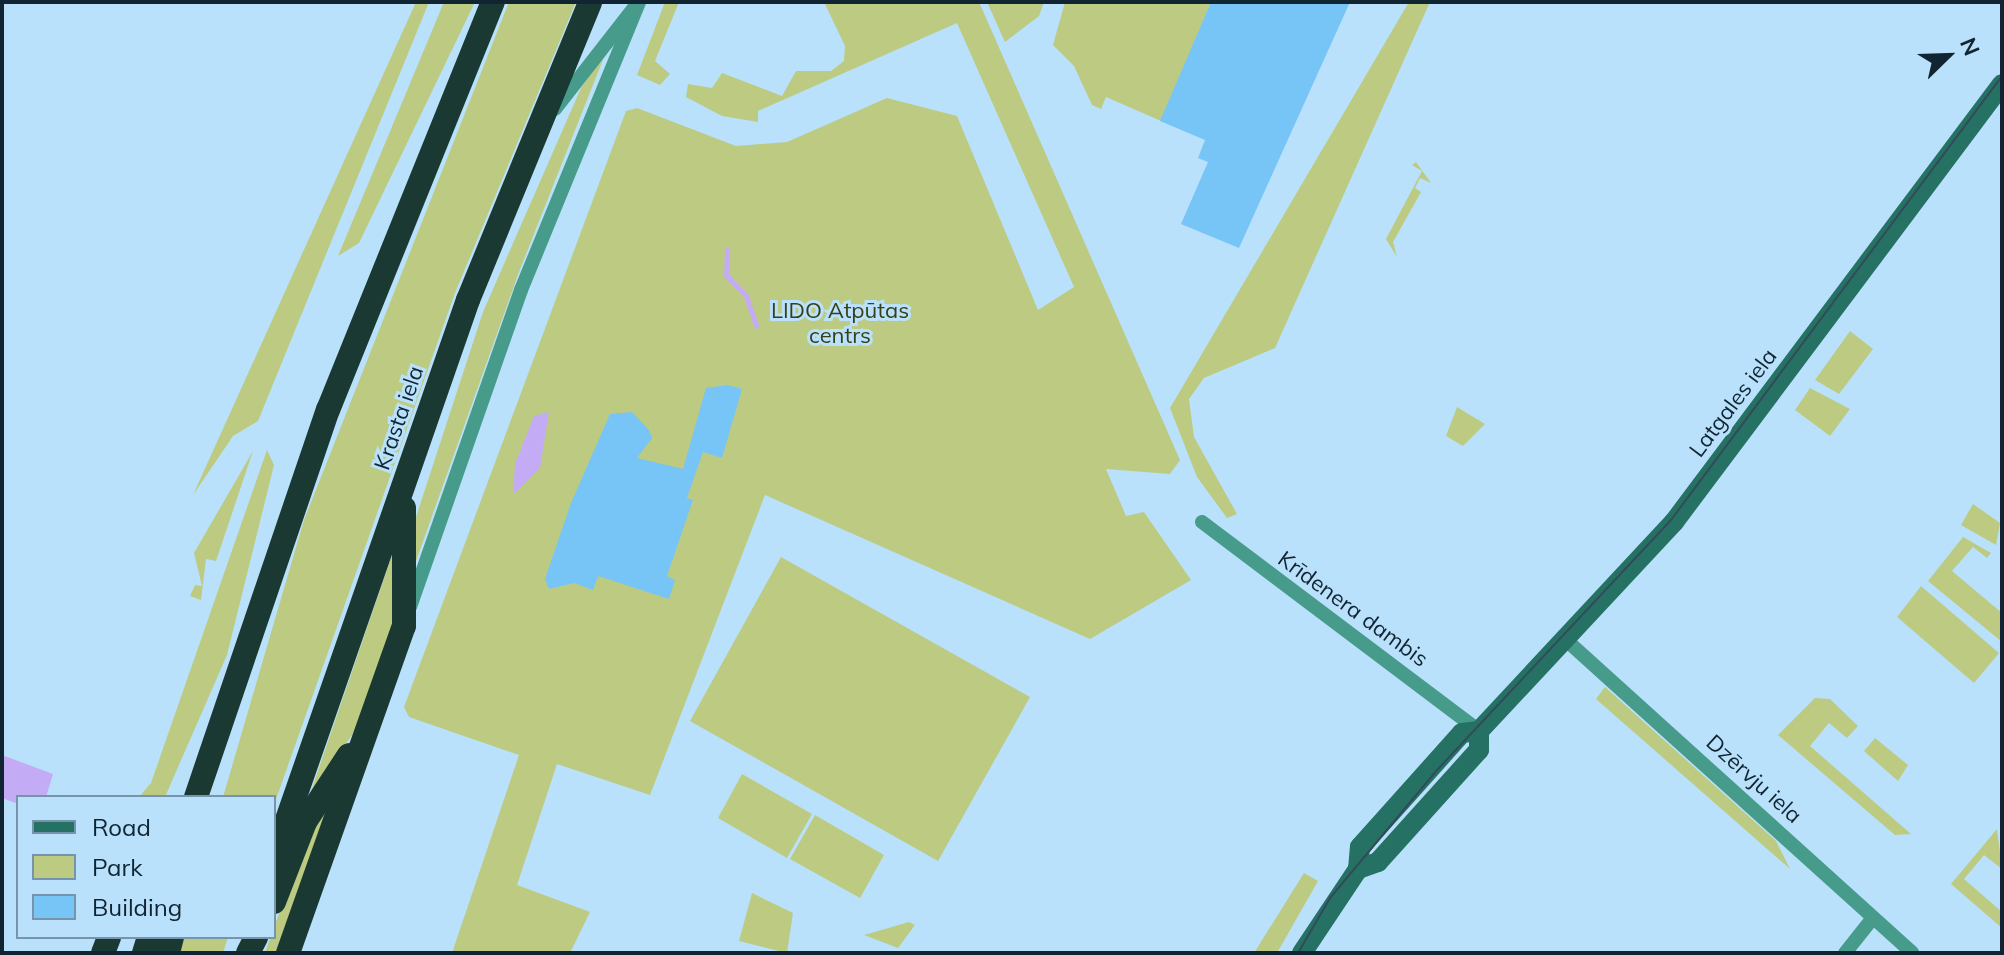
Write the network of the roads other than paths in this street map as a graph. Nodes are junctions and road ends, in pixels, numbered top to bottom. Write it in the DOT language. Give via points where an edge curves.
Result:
graph roads {
  1 [pos="493,2"];
  2 [pos="590,2"];
  3 [pos="639,2"];
  4 [pos="2002,84"];
  5 [pos="532,143"];
  6 [pos="406,478"];
  7 [pos="1202,522"];
  8 [pos="404,626"];
  9 [pos="1565,639"];
  10 [pos="227,703"];
  11 [pos="371,720"];
  12 [pos="1479,731"];
  13 [pos="178,795"];
  14 [pos="197,795"];
  15 [pos="205,795"];
  16 [pos="276,851"];
  17 [pos="276,897"];
  18 [pos="1872,919"];
  19 [pos="288,953"];
  20 [pos="1302,953"];
  21 [pos="1845,953"];
  22 [pos="1912,953"];
  1 -- 10 [label="highway" via="328,410"];
  2 -- 5 [label="highway, Krasta iela"];
  3 -- 5 [label="street" via="594,51"];
  3 -- 8 [label="street" via="521,290"];
  4 -- 9 [label="street, Latgales iela" via="1674,522"];
  5 -- 6 [label="highway, Krasta iela"];
  6 -- 8 [label="highway"];
  6 -- 16 [label="highway, Krasta iela"];
  7 -- 12 [label="street, Krīdenera dambis"];
  8 -- 11 [label="highway"];
  9 -- 12 [label="street, Latgales iela"];
  9 -- 18 [label="street, Dzērvju iela"];
  10 -- 13 [label="highway"];
  10 -- 14 [label="highway"];
  10 -- 15 [label="highway"];
  11 -- 17 [label="highway" via="305,822"];
  11 -- 19 [label="highway"];
  12 -- 20 [label="street, Latgales iela" via="1479,750 1378,862 1358,869"];
  18 -- 21 [label="street"];
  18 -- 22 [label="street, Dzērvju iela"];
}
